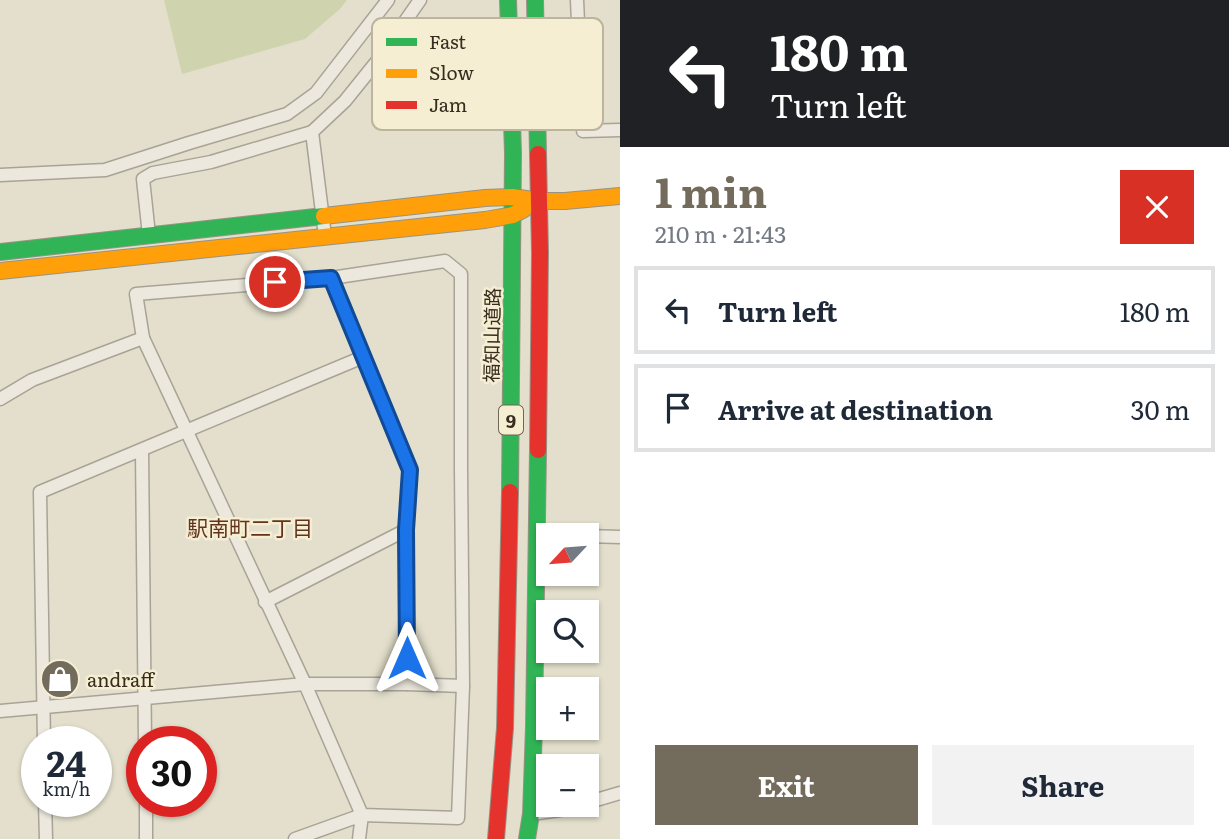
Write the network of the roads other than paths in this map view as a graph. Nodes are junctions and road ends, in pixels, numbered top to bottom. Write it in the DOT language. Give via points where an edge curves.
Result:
graph roads {
  1 [pos="388,0"];
  2 [pos="420,0"];
  3 [pos="509,0"];
  4 [pos="535,0"];
  5 [pos="577,0"];
  6 [pos="374,18"];
  7 [pos="407,18"];
  8 [pos="509,18"];
  9 [pos="535,18"];
  10 [pos="578,18"];
  11 [pos="372,21"];
  12 [pos="372,66"];
  13 [pos="512,130"];
  14 [pos="537,130"];
  15 [pos="583,130"];
  16 [pos="620,130"];
  17 [pos="312,132"];
  18 [pos="0,175"];
  19 [pos="620,196"];
  20 [pos="512,197"];
  21 [pos="540,201"];
  22 [pos="513,215"];
  23 [pos="323,217"];
  24 [pos="149,235"];
  25 [pos="325,236"];
  26 [pos="0,252"];
  27 [pos="0,271"];
  28 [pos="331,278"];
  29 [pos="142,338"];
  30 [pos="363,357"];
  31 [pos="0,399"];
  32 [pos="187,430"];
  33 [pos="142,450"];
  34 [pos="537,523"];
  35 [pos="406,530"];
  36 [pos="599,536"];
  37 [pos="620,537"];
  38 [pos="536,586"];
  39 [pos="265,602"];
  40 [pos="305,684"];
  41 [pos="407,684"];
  42 [pos="463,686"];
  43 [pos="144,698"];
  44 [pos="44,708"];
  45 [pos="0,711"];
  46 [pos="44,726"];
  47 [pos="145,726"];
  48 [pos="620,793"];
  49 [pos="599,799"];
  50 [pos="536,813"];
  51 [pos="531,814"];
  52 [pos="362,815"];
  53 [pos="45,817"];
  54 [pos="146,817"];
  55 [pos="46,839"];
  56 [pos="146,839"];
  57 [pos="295,839"];
  58 [pos="359,839"];
  59 [pos="496,839"];
  60 [pos="527,839"];
  1 -- 6 [label="street"];
  2 -- 7 [label="street"];
  3 -- 8 [label="main road, 福知山道路 / 9"];
  4 -- 9 [label="main road, 9"];
  5 -- 10 [label="street"];
  11 -- 18 [label="street" via="316,93 287,114 105,170"];
  12 -- 17 [label="street"];
  13 -- 20 [label="main road, 福知山道路 / 9"];
  14 -- 21 [label="main road, 9"];
  15 -- 16 [label="street"];
  17 -- 23 [label="street"];
  17 -- 24 [label="street" via="143,179"];
  19 -- 21 [label="main road"];
  20 -- 21 [label="main road"];
  20 -- 22 [label="main road, 福知山道路 / 9"];
  20 -- 23 [label="main road"];
  21 -- 22 [label="main road"];
  21 -- 34 [label="main road, 9"];
  22 -- 25 [label="main road"];
  22 -- 59 [label="main road, 福知山道路 / 9" via="505,728"];
  23 -- 24 [label="main road"];
  23 -- 25 [label="street"];
  24 -- 26 [label="main road"];
  25 -- 27 [label="main road"];
  28 -- 29 [label="street" via="136,294"];
  28 -- 30 [label="street"];
  28 -- 42 [label="street" via="445,261 461,274"];
  29 -- 31 [label="street" via="32,380"];
  29 -- 32 [label="street"];
  30 -- 32 [label="street"];
  30 -- 35 [label="street" via="410,470"];
  32 -- 33 [label="street"];
  32 -- 39 [label="street"];
  33 -- 43 [label="street"];
  33 -- 44 [label="street" via="40,492"];
  35 -- 39 [label="street"];
  35 -- 41 [label="street"];
  36 -- 37 [label="street"];
  38 -- 51 [label="main road, 9"];
  39 -- 40 [label="street"];
  40 -- 41 [label="street"];
  40 -- 43 [label="street"];
  40 -- 52 [label="street"];
  41 -- 42 [label="street"];
  42 -- 52 [label="street" via="458,818"];
  43 -- 44 [label="street"];
  43 -- 47 [label="street"];
  44 -- 45 [label="street"];
  44 -- 46 [label="street"];
  48 -- 49 [label="street"];
  50 -- 51 [label="street"];
  51 -- 60 [label="main road, 9"];
  52 -- 57 [label="street"];
  52 -- 58 [label="street"];
  53 -- 55 [label="street"];
  54 -- 56 [label="street"];
}
